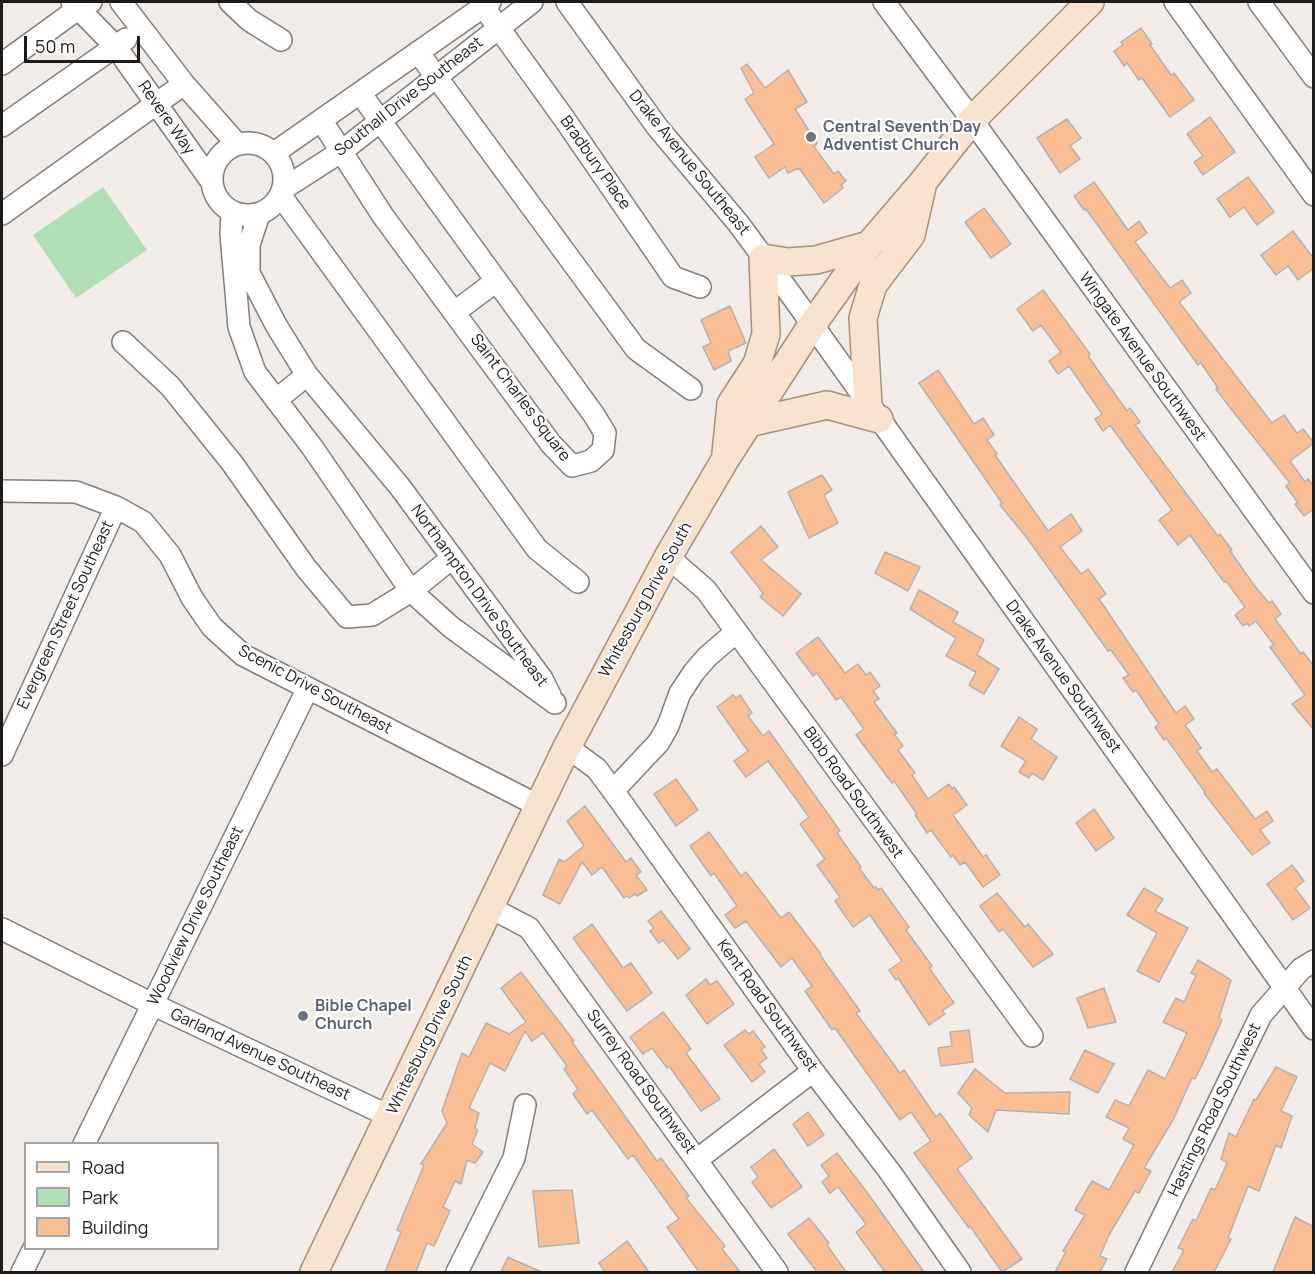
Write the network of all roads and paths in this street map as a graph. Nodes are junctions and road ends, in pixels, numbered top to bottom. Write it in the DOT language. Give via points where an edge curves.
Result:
graph roads {
  1 [pos="121,2"];
  2 [pos="230,2"];
  3 [pos="531,2"];
  4 [pos="567,2"];
  5 [pos="884,2"];
  6 [pos="1090,2"];
  7 [pos="1175,2"];
  8 [pos="1259,2"];
  9 [pos="81,4"];
  10 [pos="486,4"];
  11 [pos="498,28"];
  12 [pos="141,29"];
  13 [pos="281,40"];
  14 [pos="116,46"];
  15 [pos="418,52"];
  16 [pos="2,64"];
  17 [pos="436,76"];
  18 [pos="1314,77"];
  19 [pos="184,84"];
  20 [pos="360,93"];
  21 [pos="156,104"];
  22 [pos="321,120"];
  23 [pos="972,120"];
  24 [pos="380,121"];
  25 [pos="2,126"];
  26 [pos="237,144"];
  27 [pos="342,151"];
  28 [pos="274,153"];
  29 [pos="211,181"];
  30 [pos="923,182"];
  31 [pos="282,192"];
  32 [pos="1314,195"];
  33 [pos="232,212"];
  34 [pos="2,214"];
  35 [pos="259,214"];
  36 [pos="869,245"];
  37 [pos="763,258"];
  38 [pos="496,280"];
  39 [pos="700,287"];
  40 [pos="455,312"];
  41 [pos="812,325"];
  42 [pos="123,342"];
  43 [pos="307,375"];
  44 [pos="691,389"];
  45 [pos="276,400"];
  46 [pos="873,411"];
  47 [pos="748,423"];
  48 [pos="726,458"];
  49 [pos="2,491"];
  50 [pos="116,507"];
  51 [pos="668,557"];
  52 [pos="452,558"];
  53 [pos="578,582"];
  54 [pos="411,591"];
  55 [pos="1314,593"];
  56 [pos="736,632"];
  57 [pos="308,688"];
  58 [pos="567,747"];
  59 [pos="2,755"];
  60 [pos="614,791"];
  61 [pos="539,806"];
  62 [pos="490,908"];
  63 [pos="2,929"];
  64 [pos="1314,961"];
  65 [pos="1285,989"];
  66 [pos="152,1004"];
  67 [pos="1314,1029"];
  68 [pos="1032,1036"];
  69 [pos="813,1071"];
  70 [pos="525,1105"];
  71 [pos="391,1117"];
  72 [pos="84,1142"];
  73 [pos="698,1159"];
  74 [pos="32,1250"];
  75 [pos="22,1272"];
  76 [pos="314,1272"];
  77 [pos="457,1272"];
  78 [pos="777,1272"];
  79 [pos="960,1272"];
  80 [pos="1136,1272"];
  1 -- 12 [label="street, Revere Way"];
  2 -- 13 [label="street" via="249,20"];
  3 -- 11 [label="street, Southall Drive Southeast"];
  4 -- 37 [label="street, Drake Avenue Southeast" via="658,128"];
  5 -- 23 [label="street, Wingate Avenue Southwest"];
  6 -- 23 [label="main road, Whitesburg Drive South"];
  7 -- 32 [label="street"];
  8 -- 18 [label="street"];
  9 -- 14 [label="street, Revere Way"];
  9 -- 16 [label="street"];
  10 -- 11 [label="street, Bradbury Place"];
  10 -- 15 [label="street, Southall Drive Southeast"];
  11 -- 17 [label="street, Southall Drive Southeast"];
  11 -- 39 [label="street, Bradbury Place" via="673,277"];
  12 -- 14 [label="street"];
  12 -- 19 [label="street, Revere Way"];
  14 -- 21 [label="street, Revere Way"];
  14 -- 25 [label="street"];
  15 -- 17 [label="street"];
  15 -- 20 [label="street, Southall Drive Southeast"];
  17 -- 24 [label="street, Southall Drive Southeast"];
  17 -- 44 [label="street" via="636,349"];
  19 -- 21 [label="street"];
  19 -- 26 [label="street, Revere Way"];
  20 -- 22 [label="street, Southall Drive Southeast"];
  20 -- 24 [label="street, Saint Charles Square"];
  21 -- 29 [label="street, Revere Way"];
  21 -- 34 [label="street"];
  22 -- 27 [label="street, Saint Charles Square"];
  22 -- 28 [label="street, Southall Drive Southeast"];
  23 -- 30 [label="main road, Whitesburg Drive South"];
  23 -- 55 [label="street, Wingate Avenue Southwest"];
  24 -- 27 [label="street, Southall Drive Southeast"];
  24 -- 38 [label="street, Saint Charles Square"];
  26 -- 28 [label="street" via="250,142"];
  26 -- 29 [label="street, Revere Way" via="218,157"];
  27 -- 31 [label="street, Southall Drive Southeast"];
  27 -- 40 [label="street, Saint Charles Square" via="383,216"];
  28 -- 31 [label="street" via="284,176"];
  29 -- 33 [label="street, Revere Way" via="214,194"];
  30 -- 36 [label="main road, Whitesburg Drive South"];
  30 -- 46 [label="main road" via="911,235 873,285 863,318"];
  31 -- 35 [label="street" via="273,206"];
  31 -- 53 [label="street" via="537,549"];
  33 -- 35 [label="street"];
  33 -- 45 [label="street, Northampton Drive Southeast" via="239,327 255,372"];
  35 -- 43 [label="street, Northampton Drive Southeast" via="249,245 249,273"];
  36 -- 37 [label="main road" via="816,260 788,262"];
  36 -- 41 [label="main road, Whitesburg Drive South"];
  37 -- 41 [label="street, Drake Avenue Southeast"];
  37 -- 48 [label="main road" via="766,334 757,364 731,404"];
  38 -- 40 [label="street"];
  38 -- 40 [label="street, Saint Charles Square" via="605,434 603,450 591,461 572,466 551,444"];
  41 -- 46 [label="street, Drake Avenue Southwest"];
  41 -- 47 [label="main road, Whitesburg Drive South"];
  42 -- 54 [label="street" via="170,386 347,617 372,615"];
  43 -- 45 [label="street"];
  43 -- 52 [label="street, Northampton Drive Southeast" via="400,487"];
  45 -- 54 [label="street, Northampton Drive Southeast"];
  46 -- 47 [label="main road" via="827,405"];
  46 -- 65 [label="street, Drake Avenue Southwest"];
  47 -- 48 [label="main road, Whitesburg Drive South"];
  48 -- 51 [label="main road, Whitesburg Drive South"];
  49 -- 50 [label="street, Scenic Drive Southeast" via="76,492"];
  50 -- 57 [label="street, Scenic Drive Southeast" via="143,522 170,555 212,627 243,655"];
  50 -- 59 [label="street, Evergreen Street Southeast"];
  51 -- 56 [label="street, Bibb Road Southwest" via="706,590"];
  51 -- 58 [label="main road, Whitesburg Drive South"];
  52 -- 54 [label="street"];
  52 -- 54 [label="street, Northampton Drive Southeast" via="542,679 555,703 451,627"];
  56 -- 60 [label="street" via="694,672 680,693 659,742"];
  56 -- 68 [label="street, Bibb Road Southwest"];
  57 -- 61 [label="street, Scenic Drive Southeast"];
  57 -- 66 [label="street, Woodview Drive Southeast"];
  58 -- 60 [label="street, Kent Road Southwest" via="597,770"];
  58 -- 61 [label="main road, Whitesburg Drive South"];
  60 -- 69 [label="street, Kent Road Southwest"];
  61 -- 62 [label="main road, Whitesburg Drive South"];
  62 -- 71 [label="main road, Whitesburg Drive South"];
  62 -- 73 [label="street, Surrey Road Southwest" via="529,928"];
  63 -- 66 [label="street, Garland Avenue Southeast"];
  64 -- 65 [label="street, Hastings Road Southwest" via="1301,969"];
  65 -- 67 [label="street, Drake Avenue Southwest"];
  65 -- 80 [label="street, Hastings Road Southwest" via="1262,1015"];
  66 -- 71 [label="street, Garland Avenue Southeast"];
  66 -- 72 [label="street, Woodview Drive Southeast"];
  69 -- 73 [label="street"];
  69 -- 79 [label="street, Kent Road Southwest" via="891,1172"];
  70 -- 77 [label="street" via="514,1158"];
  71 -- 76 [label="main road, Whitesburg Drive South"];
  73 -- 78 [label="street, Surrey Road Southwest"];
  74 -- 75 [label="street"];
}
